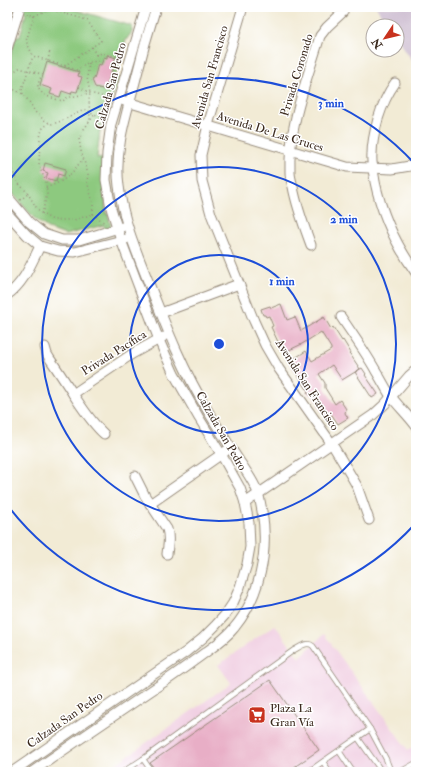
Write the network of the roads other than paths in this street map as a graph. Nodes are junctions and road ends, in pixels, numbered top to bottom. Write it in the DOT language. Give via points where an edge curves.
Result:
graph roads {
  1 [pos="8,7"];
  2 [pos="146,7"];
  3 [pos="156,7"];
  4 [pos="243,7"];
  5 [pos="7,10"];
  6 [pos="23,10"];
  7 [pos="343,12"];
  8 [pos="140,26"];
  9 [pos="149,28"];
  10 [pos="10,29"];
  11 [pos="7,49"];
  12 [pos="395,83"];
  13 [pos="115,100"];
  14 [pos="129,103"];
  15 [pos="208,125"];
  16 [pos="290,150"];
  17 [pos="416,164"];
  18 [pos="373,169"];
  19 [pos="8,199"];
  20 [pos="7,213"];
  21 [pos="127,225"];
  22 [pos="117,229"];
  23 [pos="132,238"];
  24 [pos="121,240"];
  25 [pos="311,245"];
  26 [pos="40,246"];
  27 [pos="416,273"];
  28 [pos="239,284"];
  29 [pos="7,295"];
  30 [pos="161,313"];
  31 [pos="341,317"];
  32 [pos="169,334"];
  33 [pos="159,340"];
  34 [pos="45,348"];
  35 [pos="416,370"];
  36 [pos="73,394"];
  37 [pos="393,394"];
  38 [pos="416,426"];
  39 [pos="104,434"];
  40 [pos="332,444"];
  41 [pos="231,447"];
  42 [pos="221,454"];
  43 [pos="135,476"];
  44 [pos="258,494"];
  45 [pos="245,503"];
  46 [pos="150,504"];
  47 [pos="369,520"];
  48 [pos="167,554"];
  49 [pos="186,652"];
  50 [pos="192,662"];
  51 [pos="370,729"];
  52 [pos="71,731"];
  53 [pos="358,738"];
  54 [pos="77,741"];
  55 [pos="339,751"];
  56 [pos="143,759"];
  57 [pos="323,762"];
  58 [pos="416,763"];
  59 [pos="126,771"];
  60 [pos="12,772"];
  61 [pos="32,772"];
  62 [pos="152,772"];
  63 [pos="308,772"];
  64 [pos="330,772"];
  65 [pos="353,772"];
  66 [pos="382,772"];
  67 [pos="391,772"];
  68 [pos="400,772"];
  1 -- 5 [label="street"];
  2 -- 8 [label="street, Calzada San Pedro"];
  3 -- 9 [label="street, Calzada San Pedro"];
  4 -- 15 [label="street, Avenida San Francisco"];
  6 -- 10 [label="street"];
  7 -- 16 [label="street, Privada Coronado" via="320,36 296,117"];
  8 -- 9 [label="street"];
  8 -- 13 [label="street, Calzada San Pedro"];
  9 -- 14 [label="street, Calzada San Pedro"];
  10 -- 11 [label="street"];
  12 -- 18 [label="street" via="383,104 374,134"];
  13 -- 14 [label="street, Avenida De Las Cruces"];
  13 -- 22 [label="street, Calzada San Pedro" via="107,153 106,180"];
  14 -- 15 [label="street, Avenida De Las Cruces"];
  14 -- 21 [label="street, Calzada San Pedro" via="118,154 118,183"];
  15 -- 16 [label="street, Avenida De Las Cruces"];
  15 -- 28 [label="street, Avenida San Francisco" via="201,155 202,181 211,214"];
  16 -- 18 [label="street, Avenida De Las Cruces" via="346,167"];
  16 -- 25 [label="street, Privada Coronado" via="290,174 301,220"];
  17 -- 18 [label="street, Avenida De Las Cruces" via="392,169"];
  18 -- 27 [label="street" via="387,222"];
  19 -- 22 [label="street" via="44,234 62,240 79,240"];
  20 -- 26 [label="street"];
  21 -- 22 [label="street"];
  21 -- 23 [label="street, Calzada San Pedro"];
  22 -- 24 [label="street, Calzada San Pedro"];
  23 -- 24 [label="street"];
  23 -- 30 [label="street, Calzada San Pedro"];
  24 -- 26 [label="street" via="75,252"];
  24 -- 33 [label="street, Calzada San Pedro"];
  26 -- 29 [label="street" via="25,277"];
  28 -- 30 [label="street"];
  28 -- 40 [label="street, Avenida San Francisco" via="254,321 279,369"];
  30 -- 32 [label="street, Calzada San Pedro"];
  31 -- 37 [label="street" via="377,372 384,376"];
  32 -- 33 [label="street, Privada Pacífica"];
  32 -- 41 [label="street, Calzada San Pedro" via="196,391"];
  33 -- 36 [label="street, Privada Pacífica" via="132,354"];
  33 -- 42 [label="street, Calzada San Pedro" via="174,374"];
  34 -- 36 [label="street"];
  35 -- 37 [label="street"];
  36 -- 39 [label="street"];
  37 -- 38 [label="street" via="407,409"];
  37 -- 40 [label="street" via="373,415"];
  40 -- 44 [label="street"];
  40 -- 47 [label="street, Avenida San Francisco" via="357,486"];
  41 -- 42 [label="street"];
  41 -- 44 [label="street, Calzada San Pedro"];
  42 -- 45 [label="street, Calzada San Pedro" via="240,488"];
  42 -- 46 [label="street"];
  43 -- 46 [label="street"];
  44 -- 45 [label="street"];
  44 -- 50 [label="street, Calzada San Pedro" via="264,523 264,548 254,594 234,629"];
  45 -- 49 [label="street, Calzada San Pedro" via="250,547 240,587 225,615"];
  46 -- 48 [label="street" via="169,534"];
  49 -- 50 [label="street"];
  49 -- 52 [label="street, Calzada San Pedro"];
  50 -- 54 [label="street, Calzada San Pedro"];
  51 -- 53 [label="lane"];
  51 -- 56 [label="lane" via="312,646 308,644 294,650"];
  51 -- 67 [label="lane"];
  52 -- 54 [label="street"];
  52 -- 60 [label="street, Calzada San Pedro"];
  53 -- 55 [label="lane"];
  53 -- 66 [label="lane"];
  54 -- 61 [label="street, Calzada San Pedro"];
  55 -- 57 [label="lane"];
  55 -- 65 [label="lane"];
  56 -- 59 [label="lane"];
  56 -- 62 [label="lane"];
  57 -- 63 [label="lane"];
  57 -- 64 [label="lane"];
  58 -- 68 [label="lane"];
}
